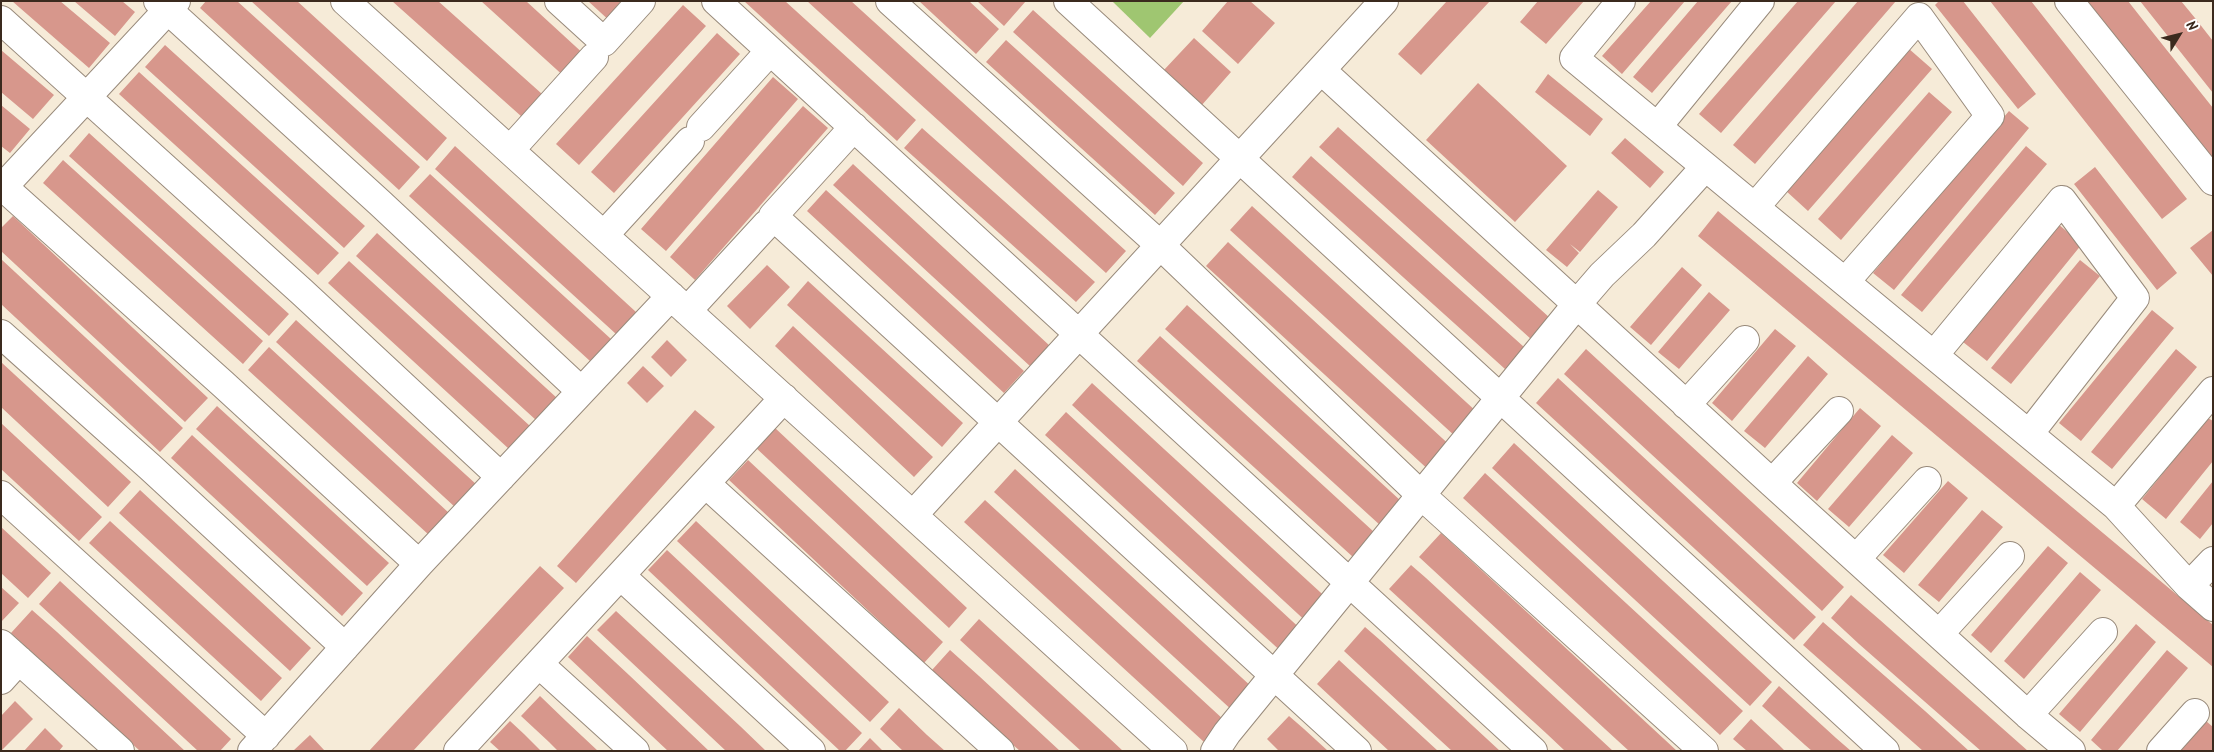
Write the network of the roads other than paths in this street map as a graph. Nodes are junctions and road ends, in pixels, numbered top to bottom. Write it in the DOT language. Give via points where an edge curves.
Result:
graph roads {
  1 [pos="345,1"];
  2 [pos="559,1"];
  3 [pos="641,1"];
  4 [pos="716,1"];
  5 [pos="890,1"];
  6 [pos="1068,1"];
  7 [pos="1384,1"];
  8 [pos="1621,1"];
  9 [pos="1760,1"];
  10 [pos="2069,1"];
  11 [pos="167,4"];
  12 [pos="1,20"];
  13 [pos="770,51"];
  14 [pos="594,57"];
  15 [pos="1320,70"];
  16 [pos="86,97"];
  17 [pos="1658,126"];
  18 [pos="854,127"];
  19 [pos="510,150"];
  20 [pos="1240,157"];
  21 [pos="1705,167"];
  22 [pos="2213,181"];
  23 [pos="2,186"];
  24 [pos="1755,207"];
  25 [pos="766,224"];
  26 [pos="604,235"];
  27 [pos="1160,245"];
  28 [pos="1845,282"];
  29 [pos="679,303"];
  30 [pos="1577,304"];
  31 [pos="1,334"];
  32 [pos="1079,334"];
  33 [pos="1745,340"];
  34 [pos="1934,355"];
  35 [pos="581,391"];
  36 [pos="2213,391"];
  37 [pos="1500,396"];
  38 [pos="784,398"];
  39 [pos="1686,405"];
  40 [pos="1839,411"];
  41 [pos="998,421"];
  42 [pos="2029,434"];
  43 [pos="501,477"];
  44 [pos="1927,481"];
  45 [pos="1772,483"];
  46 [pos="706,484"];
  47 [pos="1,495"];
  48 [pos="1421,495"];
  49 [pos="2116,506"];
  50 [pos="912,515"];
  51 [pos="2010,556"];
  52 [pos="1856,559"];
  53 [pos="2213,562"];
  54 [pos="419,564"];
  55 [pos="621,576"];
  56 [pos="1349,583"];
  57 [pos="2190,586"];
  58 [pos="2213,608"];
  59 [pos="2103,632"];
  60 [pos="1939,634"];
  61 [pos="345,647"];
  62 [pos="10,652"];
  63 [pos="539,664"];
  64 [pos="1274,675"];
  65 [pos="1,680"];
  66 [pos="2195,713"];
  67 [pos="2028,715"];
  68 [pos="257,746"];
  69 [pos="107,747"];
  70 [pos="466,748"];
  71 [pos="635,751"];
  72 [pos="811,751"];
  73 [pos="1000,751"];
  74 [pos="1173,751"];
  75 [pos="1216,751"];
  76 [pos="1358,751"];
  77 [pos="1533,751"];
  78 [pos="1704,751"];
  79 [pos="1885,751"];
  80 [pos="2071,751"];
  81 [pos="2161,751"];
  1 -- 19 [label="street"];
  2 -- 3 [label="street" via="604,42"];
  4 -- 13 [label="street"];
  5 -- 27 [label="street"];
  6 -- 20 [label="street"];
  7 -- 15 [label="street"];
  8 -- 17 [label="street" via="1574,58"];
  9 -- 17 [label="street"];
  10 -- 22 [label="street"];
  11 -- 16 [label="street"];
  11 -- 35 [label="street"];
  12 -- 16 [label="street"];
  13 -- 18 [label="street"];
  13 -- 26 [label="street"];
  14 -- 19 [label="street"];
  15 -- 20 [label="street"];
  15 -- 30 [label="street"];
  16 -- 23 [label="street"];
  16 -- 43 [label="street"];
  17 -- 21 [label="street"];
  18 -- 32 [label="street"];
  18 -- 41 [label="street" via="773,216"];
  19 -- 26 [label="street"];
  20 -- 27 [label="street"];
  20 -- 37 [label="street"];
  21 -- 24 [label="street"];
  21 -- 30 [label="street"];
  23 -- 54 [label="street"];
  24 -- 28 [label="street"];
  24 -- 28 [label="street" via="1919,17 1990,116"];
  25 -- 29 [label="street"];
  26 -- 29 [label="street"];
  27 -- 32 [label="street"];
  27 -- 48 [label="street"];
  28 -- 34 [label="street"];
  29 -- 35 [label="street"];
  29 -- 38 [label="street"];
  30 -- 37 [label="street"];
  30 -- 39 [label="street"];
  31 -- 61 [label="street"];
  32 -- 41 [label="street"];
  32 -- 56 [label="street"];
  33 -- 39 [label="street"];
  34 -- 42 [label="street"];
  34 -- 42 [label="street" via="2062,200 2135,298"];
  35 -- 43 [label="street"];
  36 -- 49 [label="street"];
  37 -- 48 [label="street"];
  37 -- 79 [label="street"];
  38 -- 46 [label="street"];
  38 -- 50 [label="street"];
  39 -- 45 [label="street"];
  40 -- 45 [label="street"];
  41 -- 50 [label="street"];
  41 -- 64 [label="street"];
  42 -- 49 [label="street"];
  43 -- 54 [label="street"];
  44 -- 52 [label="street"];
  45 -- 52 [label="street"];
  46 -- 55 [label="street"];
  46 -- 73 [label="street"];
  47 -- 68 [label="street"];
  48 -- 56 [label="street"];
  48 -- 78 [label="street"];
  49 -- 57 [label="street"];
  50 -- 74 [label="street"];
  51 -- 60 [label="street"];
  52 -- 60 [label="street"];
  53 -- 57 [label="street"];
  54 -- 61 [label="street"];
  55 -- 63 [label="street"];
  55 -- 72 [label="street"];
  56 -- 64 [label="street"];
  56 -- 77 [label="street"];
  57 -- 58 [label="street"];
  59 -- 67 [label="street"];
  60 -- 67 [label="street"];
  61 -- 68 [label="street"];
  62 -- 65 [label="street"];
  62 -- 69 [label="street"];
  63 -- 70 [label="street"];
  63 -- 71 [label="street"];
  64 -- 75 [label="street"];
  64 -- 76 [label="street"];
  66 -- 81 [label="street"];
  67 -- 80 [label="street"];
}
